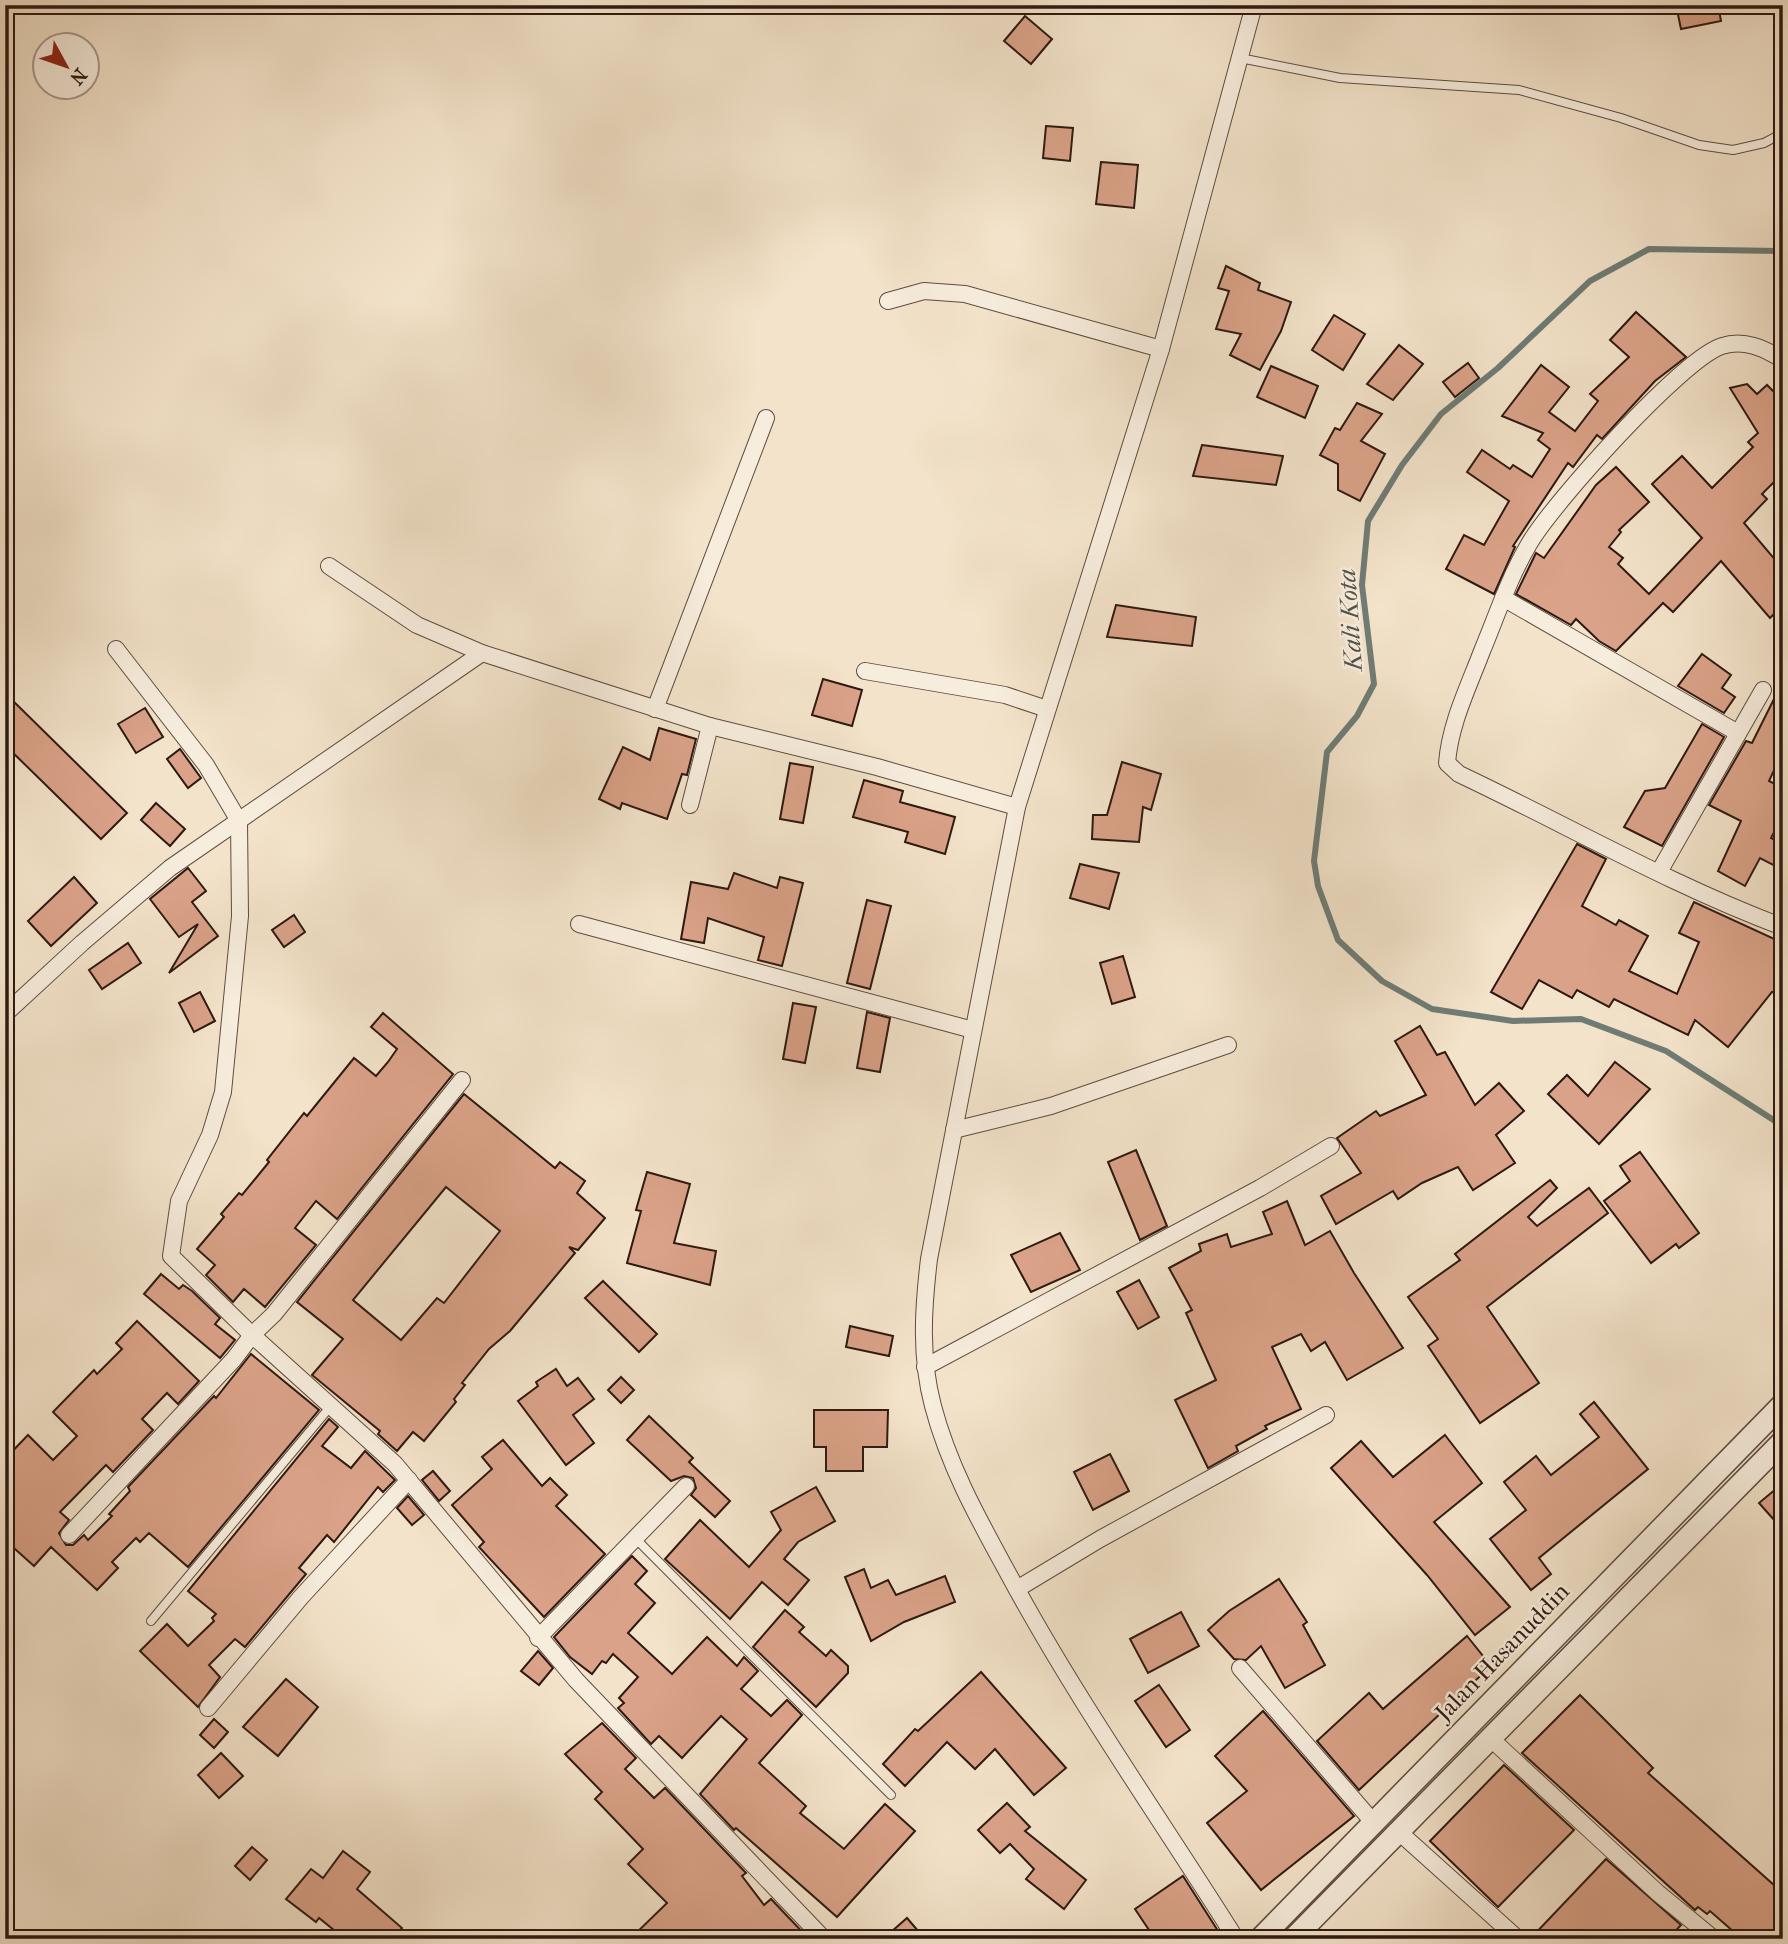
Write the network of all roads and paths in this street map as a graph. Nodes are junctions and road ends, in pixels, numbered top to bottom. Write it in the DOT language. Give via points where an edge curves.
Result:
graph roads {
  1 [pos="1254,5"];
  2 [pos="1240,58"];
  3 [pos="1783,133"];
  4 [pos="888,301"];
  5 [pos="1161,349"];
  6 [pos="1783,360"];
  7 [pos="766,418"];
  8 [pos="329,566"];
  9 [pos="1503,598"];
  10 [pos="116,649"];
  11 [pos="482,653"];
  12 [pos="865,671"];
  13 [pos="1763,690"];
  14 [pos="655,709"];
  15 [pos="1047,709"];
  16 [pos="710,726"];
  17 [pos="1738,733"];
  18 [pos="690,805"];
  19 [pos="1017,807"];
  20 [pos="239,821"];
  21 [pos="1659,872"];
  22 [pos="579,924"];
  23 [pos="1783,927"];
  24 [pos="5,1014"];
  25 [pos="973,1030"];
  26 [pos="1228,1045"];
  27 [pos="462,1080"];
  28 [pos="954,1130"];
  29 [pos="1331,1146"];
  30 [pos="252,1335"];
  31 [pos="925,1367"];
  32 [pos="1783,1404"];
  33 [pos="330,1407"];
  34 [pos="1326,1415"];
  35 [pos="1783,1441"];
  36 [pos="409,1480"];
  37 [pos="686,1486"];
  38 [pos="1684,1504"];
  39 [pos="1701,1521"];
  40 [pos="69,1535"];
  41 [pos="635,1538"];
  42 [pos="1017,1589"];
  43 [pos="151,1621"];
  44 [pos="538,1638"];
  45 [pos="1240,1668"];
  46 [pos="208,1709"];
  47 [pos="1489,1737"];
  48 [pos="891,1795"];
  49 [pos="1373,1822"];
  50 [pos="1399,1832"];
  51 [pos="824,1939"];
  52 [pos="1236,1939"];
  53 [pos="1260,1939"];
  54 [pos="1293,1939"];
  55 [pos="1518,1939"];
  56 [pos="1714,1939"];
  1 -- 2 [label="street"];
  2 -- 3 [label="lane" via="1340,78 1519,90 1699,145 1733,150 1764,144"];
  2 -- 5 [label="street"];
  4 -- 5 [label="street" via="924,291 954,292"];
  5 -- 15 [label="street"];
  6 -- 9 [label="street" via="1742,343 1722,346 1699,359 1639,415 1559,503 1531,541"];
  7 -- 14 [label="street"];
  8 -- 11 [label="street" via="417,625"];
  9 -- 17 [label="street"];
  9 -- 21 [label="street" via="1452,728 1447,763 1460,774"];
  10 -- 20 [label="street" via="206,765"];
  11 -- 14 [label="street"];
  11 -- 20 [label="street"];
  12 -- 15 [label="street" via="1005,695"];
  13 -- 17 [label="street"];
  14 -- 16 [label="street"];
  15 -- 19 [label="street"];
  16 -- 18 [label="street"];
  16 -- 19 [label="street"];
  17 -- 21 [label="street"];
  19 -- 25 [label="street"];
  20 -- 24 [label="street" via="170,868"];
  20 -- 30 [label="street" via="240,916 223,1091 210,1135 179,1201 171,1256"];
  21 -- 23 [label="street"];
  22 -- 25 [label="street"];
  25 -- 28 [label="street"];
  26 -- 28 [label="street" via="1051,1106"];
  27 -- 30 [label="street" via="274,1314"];
  28 -- 31 [label="street" via="929,1259 923,1310"];
  29 -- 31 [label="street"];
  30 -- 33 [label="street"];
  30 -- 40 [label="street"];
  31 -- 42 [label="street" via="947,1453"];
  32 -- 38 [label="street, Jalan Hasanuddin"];
  33 -- 36 [label="street"];
  33 -- 43 [label="lane"];
  34 -- 42 [label="street"];
  35 -- 39 [label="street, Jalan Hasanuddin"];
  36 -- 44 [label="street"];
  36 -- 46 [label="street" via="301,1597"];
  37 -- 41 [label="street"];
  38 -- 39 [label="street"];
  38 -- 49 [label="street, Jalan Hasanuddin"];
  39 -- 47 [label="street, Jalan Hasanuddin"];
  41 -- 44 [label="street"];
  41 -- 48 [label="lane"];
  42 -- 52 [label="street" via="1068,1680"];
  44 -- 51 [label="street"];
  45 -- 49 [label="street"];
  47 -- 50 [label="street, Jalan Hasanuddin"];
  47 -- 56 [label="street"];
  49 -- 53 [label="street, Jalan Hasanuddin"];
  50 -- 54 [label="street, Jalan Hasanuddin"];
  50 -- 55 [label="street"];
}
